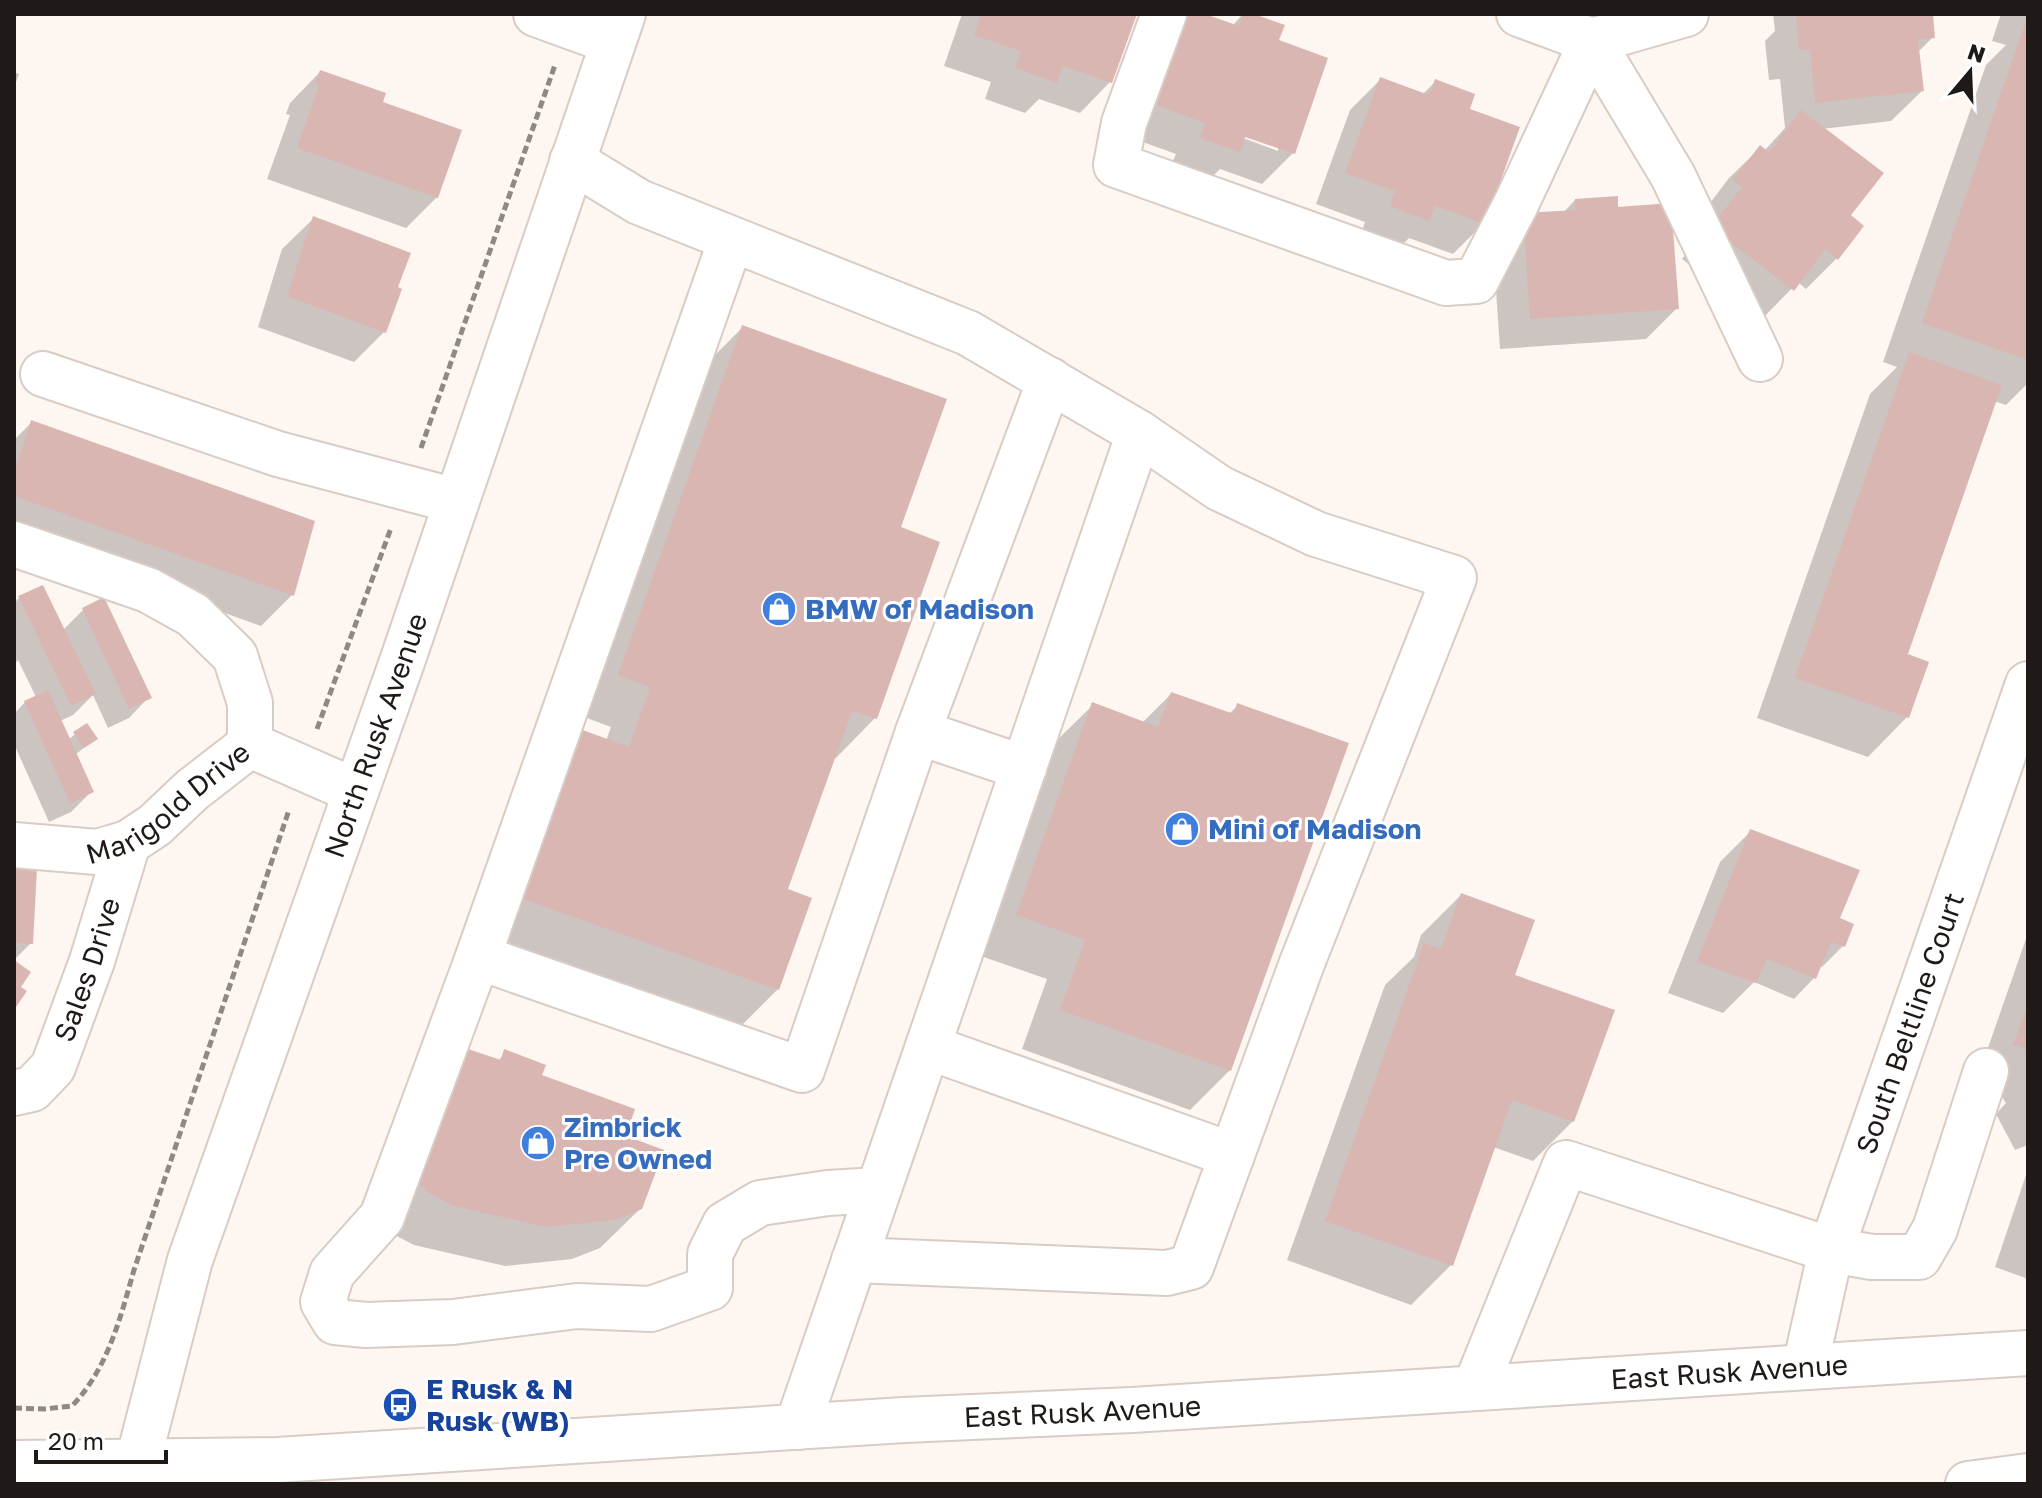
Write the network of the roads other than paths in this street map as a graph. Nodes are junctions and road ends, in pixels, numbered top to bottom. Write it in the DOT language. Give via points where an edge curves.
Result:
graph roads {
  1 [pos="536,14"];
  2 [pos="1164,14"];
  3 [pos="1519,14"];
  4 [pos="1686,14"];
  5 [pos="618,28"];
  6 [pos="1592,41"];
  7 [pos="572,161"];
  8 [pos="731,240"];
  9 [pos="1760,359"];
  10 [pos="43,374"];
  11 [pos="1050,380"];
  12 [pos="1139,433"];
  13 [pos="456,501"];
  14 [pos="14,544"];
  15 [pos="2028,684"];
  16 [pos="918,732"];
  17 [pos="250,745"];
  18 [pos="1024,768"];
  19 [pos="355,791"];
  20 [pos="128,843"];
  21 [pos="14,845"];
  22 [pos="478,957"];
  23 [pos="928,1047"];
  24 [pos="1986,1071"];
  25 [pos="23,1091"];
  26 [pos="1232,1155"];
  27 [pos="878,1190"];
  28 [pos="1831,1250"];
  29 [pos="854,1260"];
  30 [pos="2028,1353"];
  31 [pos="1805,1367"];
  32 [pos="1475,1388"];
  33 [pos="797,1427"];
  34 [pos="138,1461"];
  35 [pos="14,1463"];
  36 [pos="2028,1476"];
  37 [pos="1968,1484"];
  1 -- 5 [label="main road"];
  2 -- 6 [label="main road" via="1124,123 1116,165 1446,283 1476,281"];
  3 -- 6 [label="main road"];
  4 -- 6 [label="main road"];
  5 -- 7 [label="main road, North Rusk Avenue"];
  6 -- 9 [label="main road" via="1673,176"];
  7 -- 8 [label="main road" via="639,202"];
  7 -- 13 [label="main road, North Rusk Avenue"];
  8 -- 11 [label="main road" via="968,333"];
  8 -- 22 [label="main road"];
  10 -- 13 [label="main road" via="278,454"];
  11 -- 12 [label="main road"];
  11 -- 16 [label="main road"];
  12 -- 18 [label="main road"];
  12 -- 26 [label="main road" via="1219,488 1316,534 1454,578"];
  13 -- 19 [label="main road, North Rusk Avenue"];
  14 -- 17 [label="main road" via="148,590 193,615 235,656 250,703"];
  15 -- 28 [label="main road, South Beltline Court"];
  16 -- 18 [label="main road"];
  16 -- 22 [label="main road" via="802,1070"];
  17 -- 19 [label="main road, Marigold Drive"];
  17 -- 20 [label="main road, Marigold Drive"];
  18 -- 23 [label="main road"];
  19 -- 34 [label="main road, North Rusk Avenue" via="190,1260"];
  20 -- 21 [label="main road, Marigold Drive" via="97,852"];
  20 -- 25 [label="main road, Sales Drive" via="67,1035 53,1067"];
  22 -- 27 [label="main road" via="382,1217 332,1273 323,1302 335,1322 453,1322 577,1306 651,1309 710,1288 710,1254 725,1224 760,1203"];
  23 -- 26 [label="main road"];
  23 -- 27 [label="main road"];
  24 -- 28 [label="main road" via="1935,1229 1919,1257"];
  26 -- 29 [label="main road" via="1191,1267 1167,1273"];
  27 -- 29 [label="main road"];
  28 -- 31 [label="main road, South Beltline Court"];
  28 -- 32 [label="main road" via="1566,1163"];
  29 -- 33 [label="main road"];
  30 -- 31 [label="main road, East Rusk Avenue"];
  31 -- 32 [label="main road, East Rusk Avenue"];
  32 -- 33 [label="main road, East Rusk Avenue"];
  33 -- 34 [label="main road, East Rusk Avenue" via="278,1460"];
  34 -- 35 [label="main road, East Rusk Avenue"];
  36 -- 37 [label="main road"];
}
